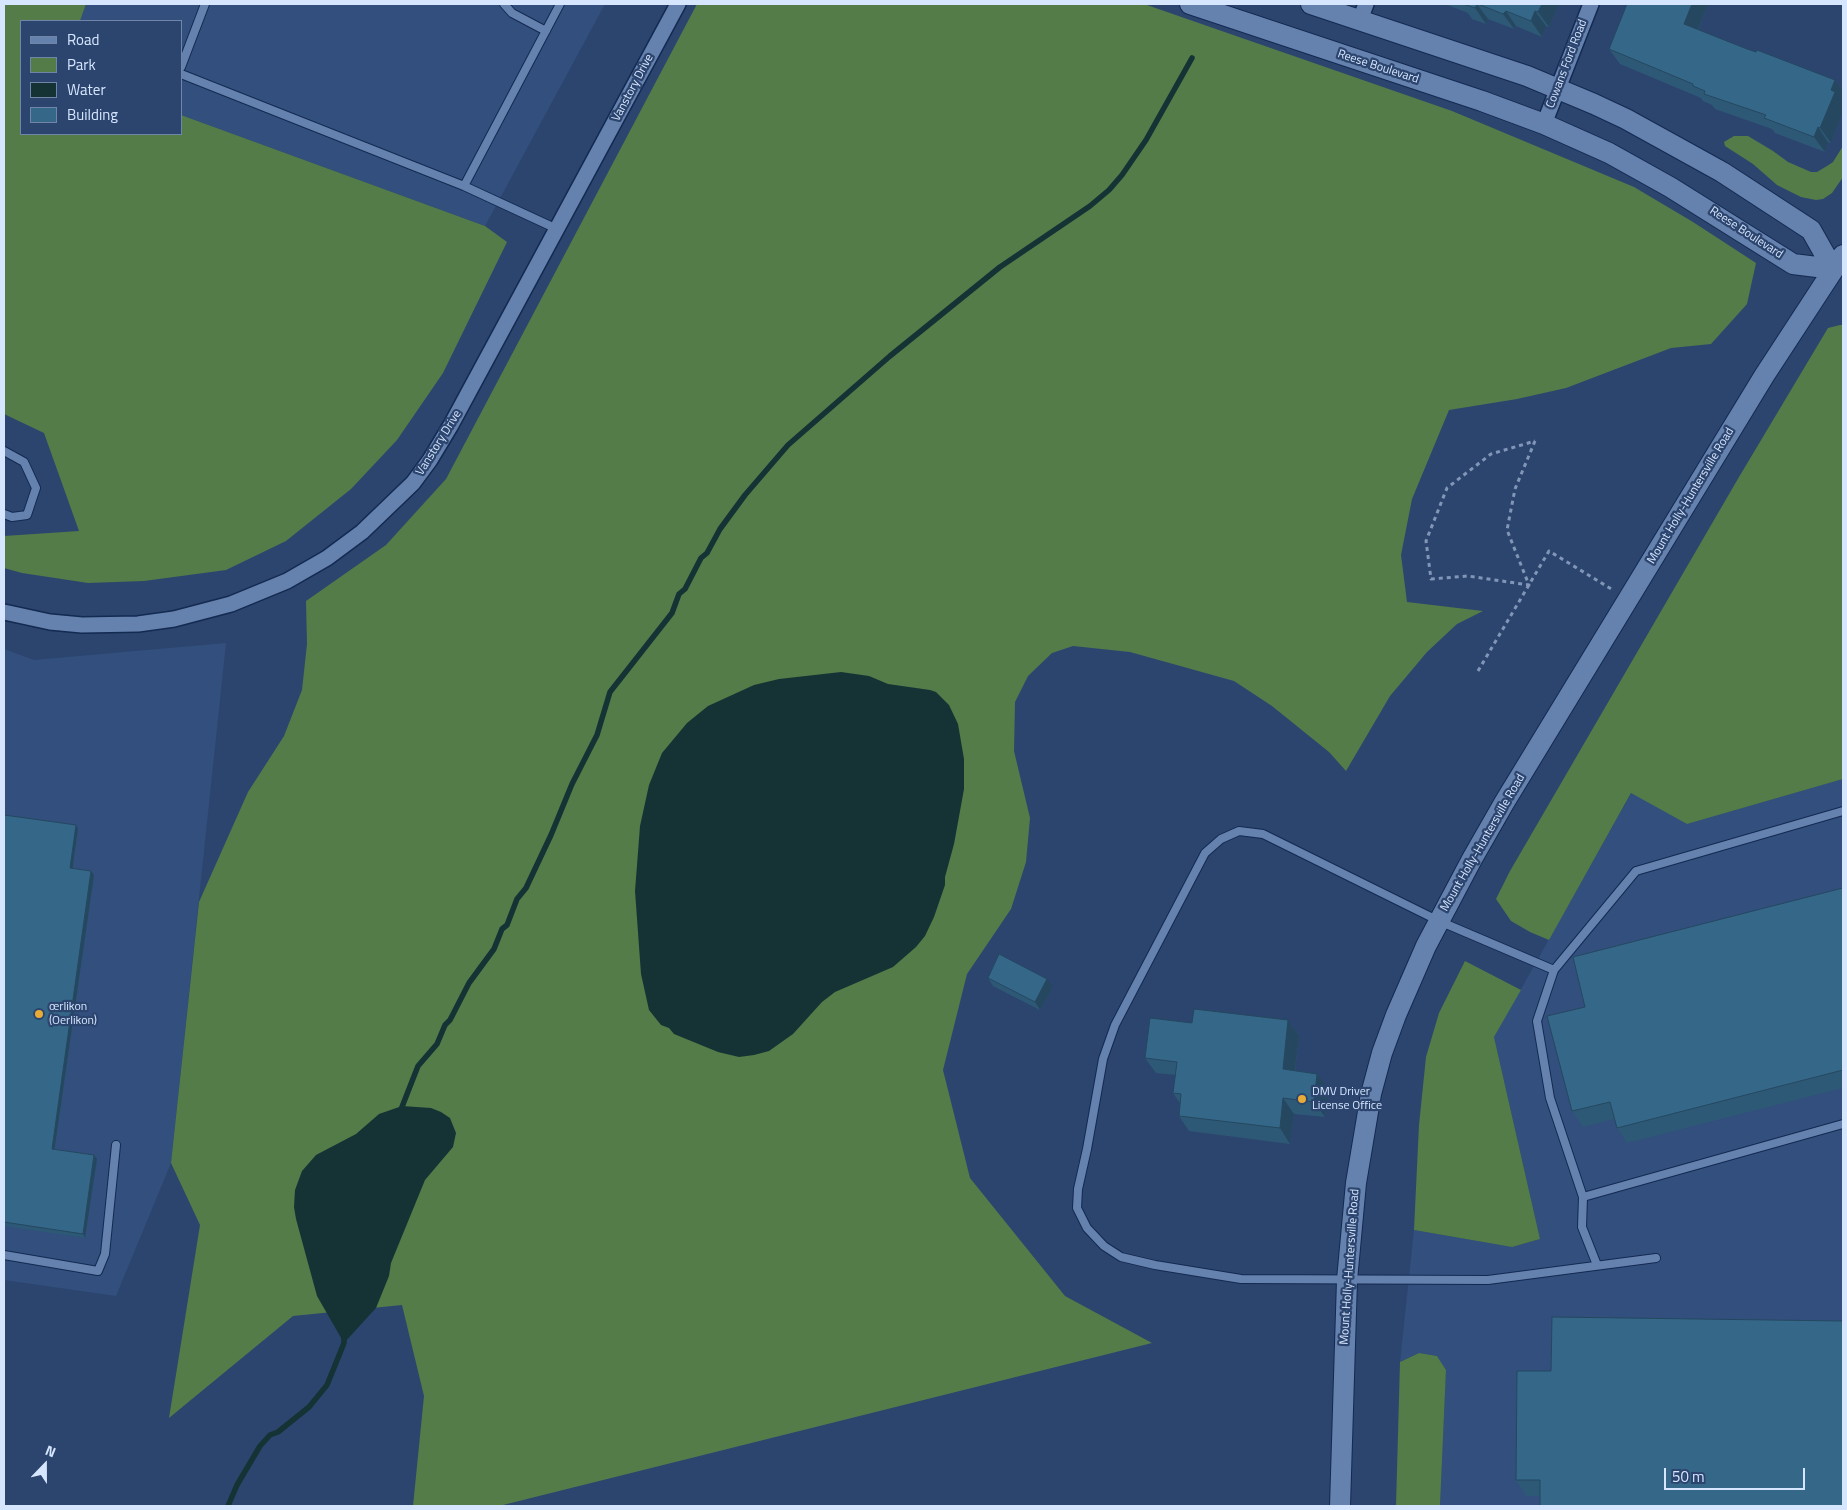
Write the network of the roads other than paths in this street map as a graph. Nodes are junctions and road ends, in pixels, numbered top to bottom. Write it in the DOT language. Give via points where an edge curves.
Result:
graph roads {
  1 [pos="205,4"];
  2 [pos="504,4"];
  3 [pos="560,4"];
  4 [pos="678,4"];
  5 [pos="1190,4"];
  6 [pos="1311,4"];
  7 [pos="1591,4"];
  8 [pos="1363,12"];
  9 [pos="546,31"];
  10 [pos="182,64"];
  11 [pos="182,74"];
  12 [pos="1558,89"];
  13 [pos="1544,124"];
  14 [pos="464,186"];
  15 [pos="557,228"];
  16 [pos="1840,267"];
  17 [pos="4,451"];
  18 [pos="4,514"];
  19 [pos="4,612"];
  20 [pos="1843,811"];
  21 [pos="1439,921"];
  22 [pos="1554,970"];
  23 [pos="1843,1124"];
  24 [pos="116,1145"];
  25 [pos="1583,1197"];
  26 [pos="4,1255"];
  27 [pos="1656,1258"];
  28 [pos="1597,1265"];
  29 [pos="1347,1280"];
  30 [pos="1340,1506"];
  1 -- 10 [label="lane"];
  2 -- 9 [label="lane" via="512,13"];
  3 -- 9 [label="lane"];
  4 -- 15 [label="street, Vanstory Drive"];
  5 -- 13 [label="main road, Reese Boulevard"];
  6 -- 8 [label="main road"];
  7 -- 12 [label="street, Cowans Ford Road"];
  8 -- 12 [label="main road"];
  9 -- 14 [label="lane"];
  11 -- 14 [label="lane"];
  12 -- 13 [label="street, Cowans Ford Road"];
  12 -- 16 [label="main road" via="1626,119 1690,153 1811,230"];
  13 -- 16 [label="main road, Reese Boulevard" via="1609,153 1670,187 1793,264"];
  14 -- 15 [label="lane"];
  15 -- 19 [label="street, Vanstory Drive" via="430,460 402,496 328,558 287,581 231,604 174,620 82,625"];
  16 -- 21 [label="main road, Mount Holly-Huntersville Road" via="1764,376 1504,803"];
  17 -- 18 [label="lane" via="24,462 36,488 27,515 12,518"];
  20 -- 22 [label="lane" via="1636,870"];
  21 -- 22 [label="lane"];
  21 -- 29 [label="main road, Mount Holly-Huntersville Road" via="1410,979 1382,1053 1371,1094 1356,1183"];
  21 -- 29 [label="lane" via="1264,834 1239,831 1220,839 1205,853 1115,1025 1104,1059 1077,1208 1088,1228 1104,1246 1121,1256 1155,1265 1241,1279"];
  22 -- 25 [label="lane" via="1537,1021 1550,1098"];
  23 -- 25 [label="lane"];
  24 -- 26 [label="lane" via="105,1254 98,1271"];
  25 -- 28 [label="lane" via="1582,1226"];
  27 -- 28 [label="lane"];
  28 -- 29 [label="lane" via="1488,1280"];
  29 -- 30 [label="main road, Mount Holly-Huntersville Road"];
}
